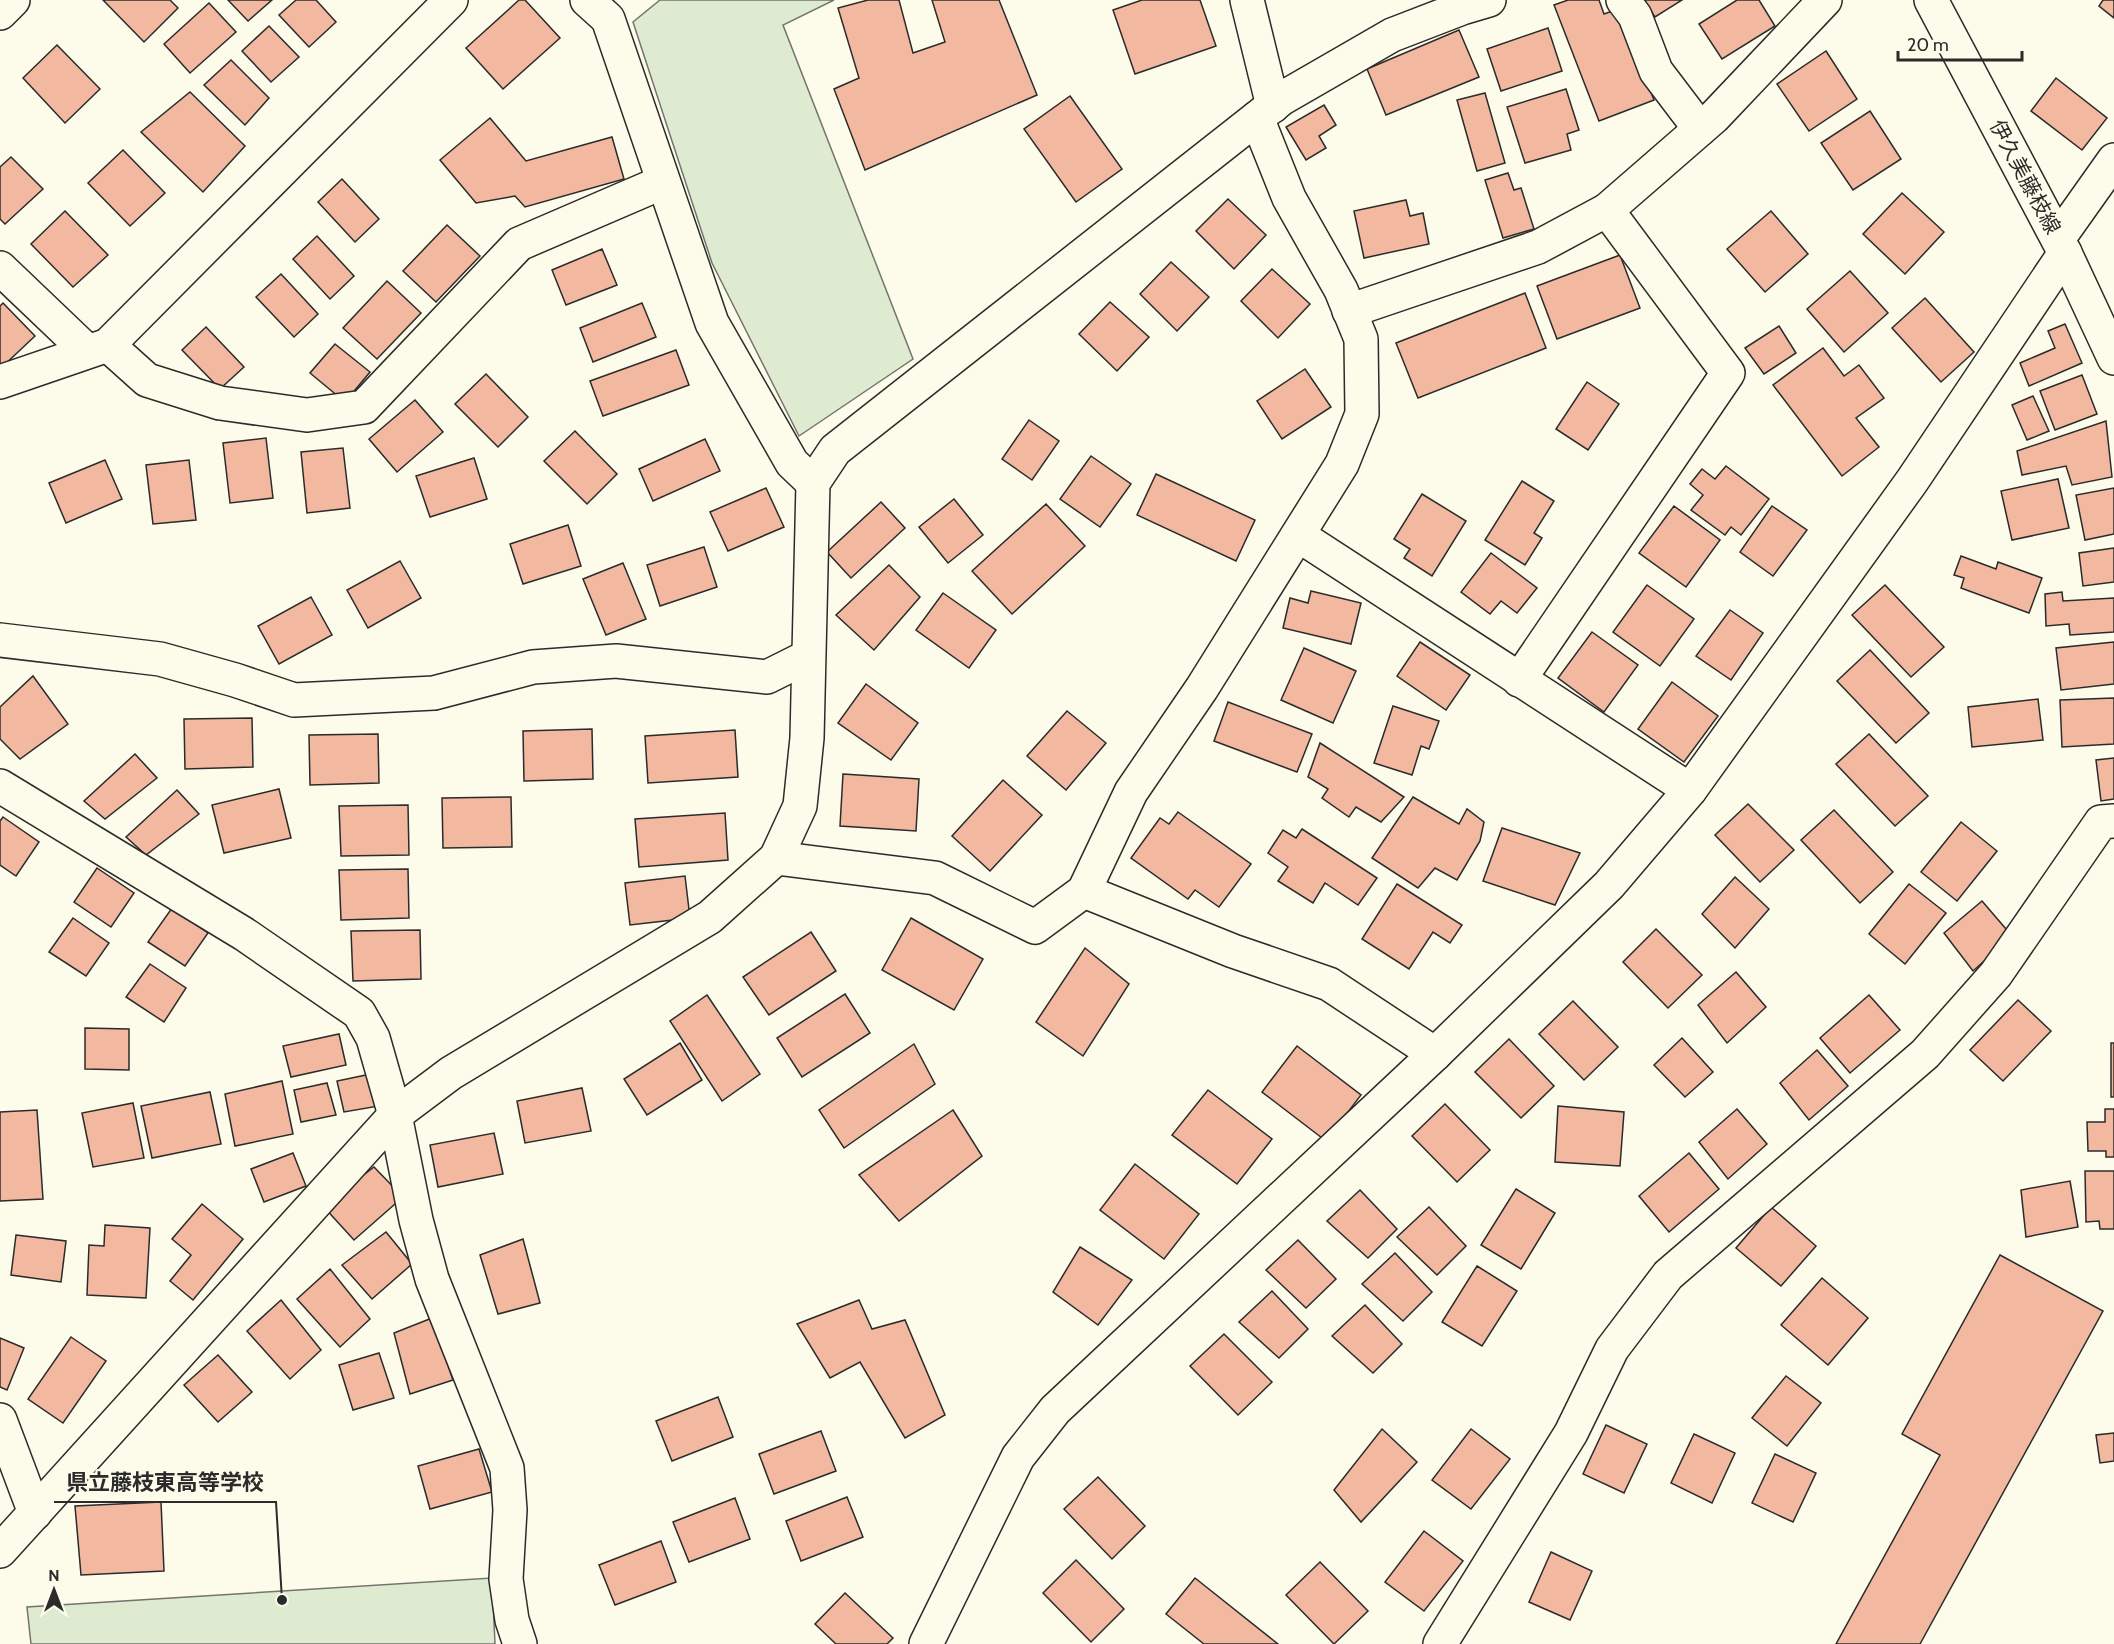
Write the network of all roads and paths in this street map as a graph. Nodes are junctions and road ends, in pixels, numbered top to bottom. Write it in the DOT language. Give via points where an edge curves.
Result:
graph roads {
  1 [pos="13,0"];
  2 [pos="451,0"];
  3 [pos="587,0"];
  4 [pos="1246,0"];
  5 [pos="1490,0"];
  6 [pos="1623,0"];
  7 [pos="1825,0"];
  8 [pos="1931,0"];
  9 [pos="0,13"];
  10 [pos="1265,112"];
  11 [pos="1700,129"];
  12 [pos="2114,160"];
  13 [pos="663,182"];
  14 [pos="1607,210"];
  15 [pos="2061,246"];
  16 [pos="0,268"];
  17 [pos="1349,311"];
  18 [pos="97,348"];
  19 [pos="2114,357"];
  20 [pos="0,382"];
  21 [pos="813,483"];
  22 [pos="1298,535"];
  23 [pos="0,640"];
  24 [pos="807,657"];
  25 [pos="1519,680"];
  26 [pos="0,786"];
  27 [pos="1690,790"];
  28 [pos="2114,821"];
  29 [pos="776,858"];
  30 [pos="1084,891"];
  31 [pos="1435,1054"];
  32 [pos="395,1115"];
  33 [pos="0,1420"];
  34 [pos="34,1513"];
  35 [pos="0,1551"];
  36 [pos="520,1644"];
  37 [pos="926,1644"];
  38 [pos="1440,1644"];
  1 -- 9 [label="street"];
  2 -- 18 [label="street"];
  3 -- 13 [label="street" via="608,19"];
  4 -- 10 [label="street"];
  5 -- 10 [label="street" via="1392,35"];
  6 -- 11 [label="street" via="1635,16 1656,71"];
  7 -- 11 [label="street"];
  8 -- 15 [label="street, 伊久美藤枝線"];
  10 -- 17 [label="street" via="1289,198"];
  10 -- 21 [label="street" via="835,450"];
  11 -- 14 [label="street"];
  12 -- 15 [label="street"];
  13 -- 18 [label="street" via="519,244 364,407 307,415 220,403 147,380"];
  13 -- 21 [label="street" via="712,323 792,463"];
  14 -- 17 [label="street" via="1538,247"];
  14 -- 25 [label="street" via="1728,373"];
  15 -- 19 [label="street, 伊久美藤枝線"];
  15 -- 27 [label="street" via="1912,481"];
  16 -- 18 [label="street"];
  17 -- 22 [label="street" via="1361,339 1362,414 1342,464"];
  18 -- 20 [label="street"];
  21 -- 24 [label="street"];
  22 -- 25 [label="street"];
  22 -- 30 [label="street" via="1131,792"];
  23 -- 24 [label="street" via="160,659 294,700 434,693 534,667 616,661 767,677"];
  24 -- 29 [label="street" via="807,738 800,806"];
  25 -- 27 [label="street"];
  26 -- 32 [label="street" via="244,934 359,1013 373,1038"];
  27 -- 31 [label="street" via="1609,885"];
  28 -- 38 [label="street" via="2101,822 1996,974 1925,1054 1668,1275 1612,1349 1571,1433"];
  29 -- 30 [label="street" via="935,878 1035,927"];
  29 -- 32 [label="street" via="710,917 451,1073"];
  30 -- 31 [label="street" via="1233,951 1329,984"];
  31 -- 37 [label="street" via="1055,1410 1018,1457"];
  32 -- 34 [label="street"];
  32 -- 36 [label="street" via="432,1279 507,1468 510,1510 506,1579"];
  33 -- 34 [label="street"];
  34 -- 35 [label="street"];
}
